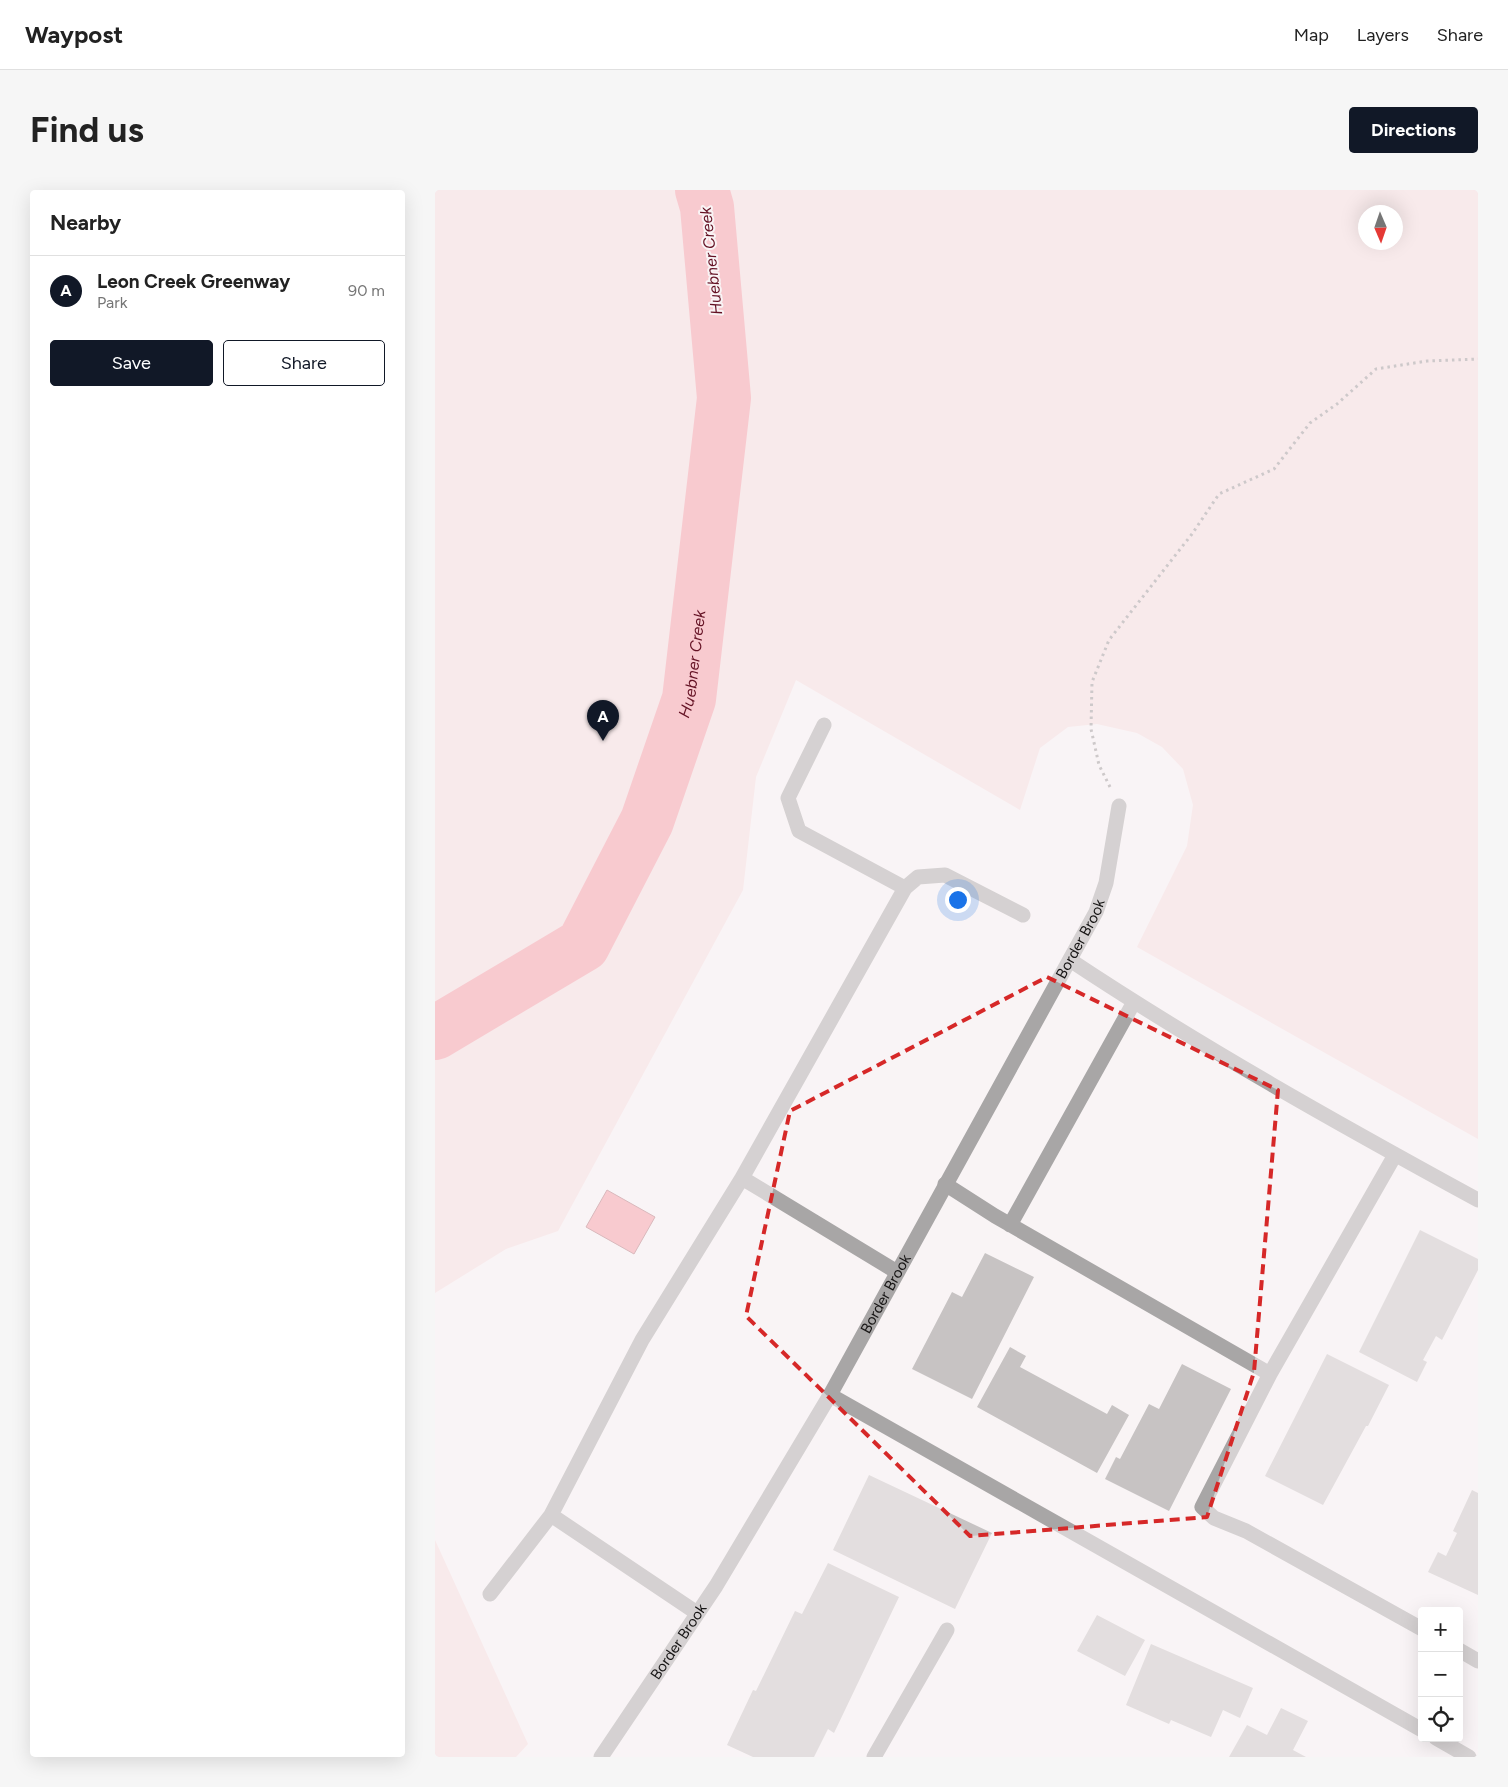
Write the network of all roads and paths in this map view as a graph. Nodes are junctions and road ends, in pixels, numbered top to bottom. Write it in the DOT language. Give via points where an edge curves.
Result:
graph roads {
  1 [pos="1478,359"];
  2 [pos="824,725"];
  3 [pos="1119,806"];
  4 [pos="905,888"];
  5 [pos="1023,915"];
  6 [pos="1070,960"];
  7 [pos="1131,1000"];
  8 [pos="1395,1155"];
  9 [pos="742,1178"];
  10 [pos="945,1184"];
  11 [pos="1478,1200"];
  12 [pos="1010,1225"];
  13 [pos="897,1272"];
  14 [pos="1270,1374"];
  15 [pos="830,1395"];
  16 [pos="551,1515"];
  17 [pos="490,1594"];
  18 [pos="697,1613"];
  19 [pos="1418,1627"];
  20 [pos="947,1630"];
  21 [pos="1462,1652"];
  22 [pos="1478,1661"];
  23 [pos="1418,1728"];
  24 [pos="1443,1742"];
  25 [pos="605,1756"];
  26 [pos="874,1757"];
  27 [pos="1469,1757"];
  1 -- 3 [label="path" via="1427,361 1376,369 1337,404 1309,423 1274,469 1219,494 1192,534 1109,640 1091,682 1091,729 1099,765"];
  2 -- 4 [label="street" via="788,798 799,831"];
  3 -- 6 [label="street, Border Brook" via="1099,905"];
  4 -- 5 [label="street" via="919,877 945,875"];
  4 -- 9 [label="street"];
  6 -- 7 [label="street"];
  6 -- 10 [label="street, Border Brook"];
  7 -- 8 [label="street"];
  7 -- 12 [label="street"];
  8 -- 11 [label="street"];
  8 -- 14 [label="street"];
  9 -- 13 [label="street"];
  9 -- 16 [label="street" via="642,1340"];
  10 -- 12 [label="street"];
  10 -- 13 [label="street, Border Brook"];
  12 -- 14 [label="street"];
  13 -- 15 [label="street, Border Brook"];
  14 -- 19 [label="street" via="1201,1507 1214,1518 1246,1530"];
  15 -- 18 [label="street, Border Brook"];
  15 -- 23 [label="street"];
  16 -- 17 [label="street"];
  16 -- 18 [label="street"];
  18 -- 25 [label="street, Border Brook"];
  20 -- 26 [label="street"];
  21 -- 22 [label="street"];
  24 -- 27 [label="street"];
}
